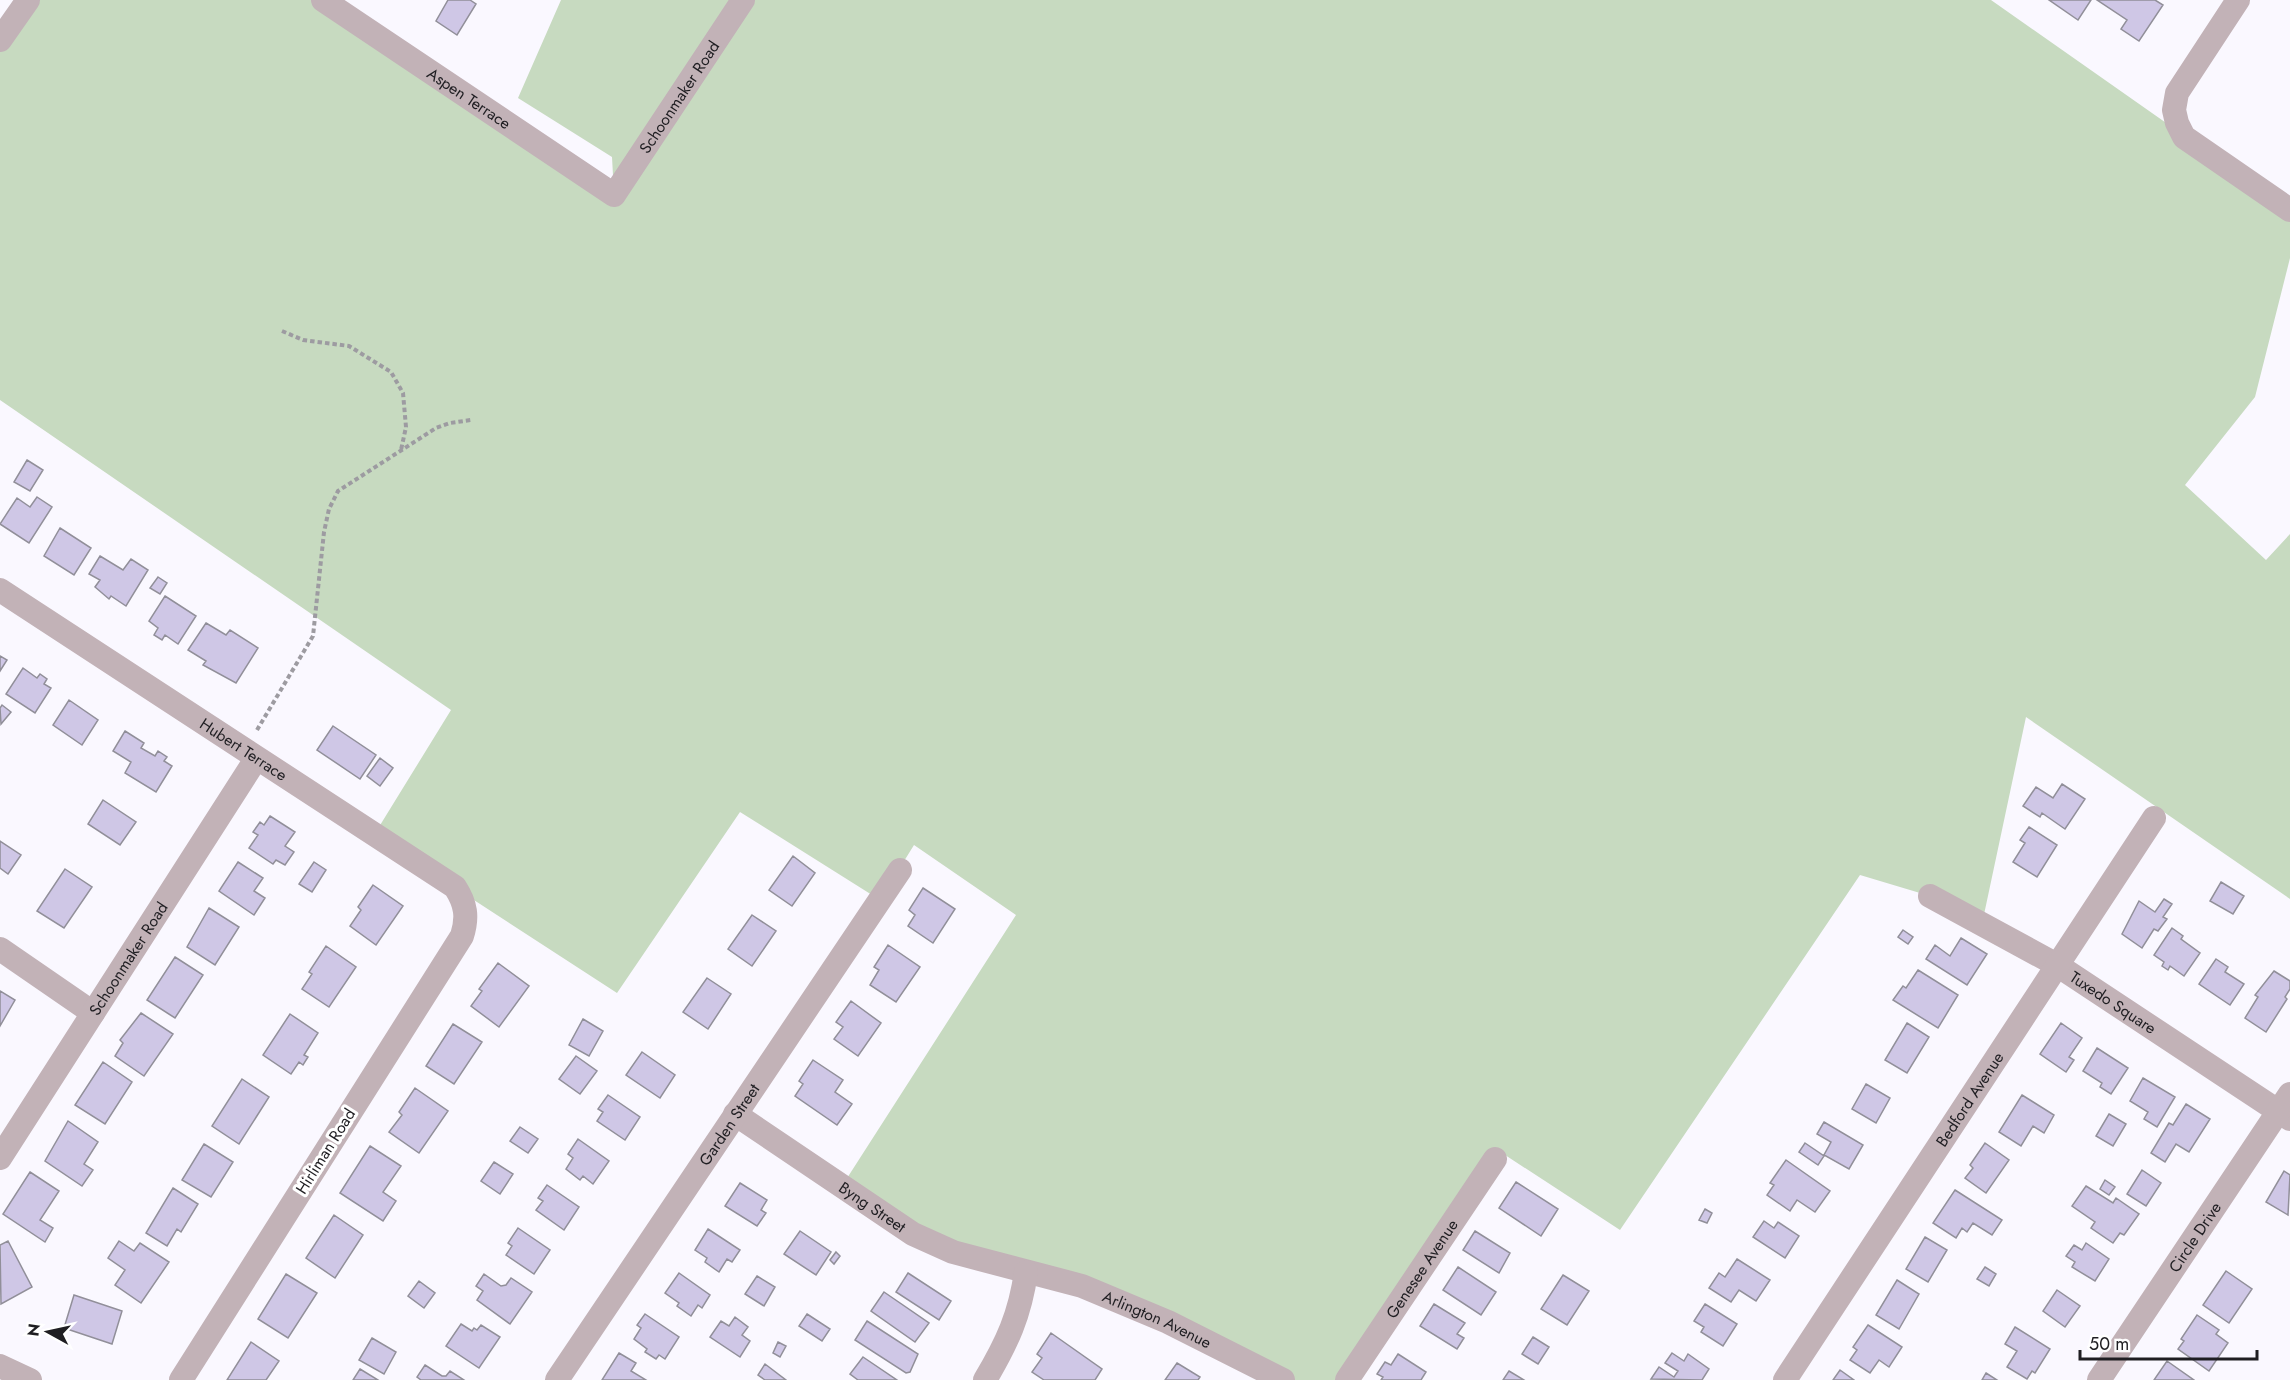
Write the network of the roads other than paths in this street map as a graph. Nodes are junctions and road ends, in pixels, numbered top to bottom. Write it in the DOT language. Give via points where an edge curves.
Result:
graph roads {
  1 [pos="28,0"];
  2 [pos="323,0"];
  3 [pos="743,0"];
  4 [pos="2238,0"];
  5 [pos="0,40"];
  6 [pos="614,195"];
  7 [pos="2290,210"];
  8 [pos="0,590"];
  9 [pos="250,755"];
  10 [pos="2154,818"];
  11 [pos="900,870"];
  12 [pos="1930,896"];
  13 [pos="466,922"];
  14 [pos="0,949"];
  15 [pos="2057,965"];
  16 [pos="93,1013"];
  17 [pos="2286,1108"];
  18 [pos="735,1114"];
  19 [pos="0,1158"];
  20 [pos="1495,1159"];
  21 [pos="1026,1272"];
  22 [pos="0,1366"];
  23 [pos="30,1380"];
  24 [pos="181,1380"];
  25 [pos="556,1380"];
  26 [pos="985,1380"];
  27 [pos="1283,1380"];
  28 [pos="1347,1380"];
  29 [pos="1785,1380"];
  30 [pos="2099,1380"];
  1 -- 5 [label="street"];
  2 -- 6 [label="street, Aspen Terrace"];
  3 -- 6 [label="street, Schoonmaker Road"];
  4 -- 7 [label="street" via="2177,93 2177,123 2190,142"];
  8 -- 9 [label="street, Hubert Terrace"];
  9 -- 13 [label="street, Hubert Terrace" via="455,887 464,902"];
  9 -- 16 [label="street, Schoonmaker Road"];
  10 -- 15 [label="street, Bedford Avenue"];
  11 -- 18 [label="street, Garden Street"];
  12 -- 15 [label="street, Tuxedo Square"];
  13 -- 24 [label="street, Hirliman Road" via="462,936"];
  14 -- 16 [label="street"];
  15 -- 17 [label="street, Tuxedo Square"];
  15 -- 29 [label="street, Bedford Avenue"];
  16 -- 19 [label="street, Schoonmaker Road"];
  17 -- 30 [label="street, Circle Drive"];
  18 -- 21 [label="street, Byng Street" via="913,1234 953,1252"];
  18 -- 25 [label="street, Garden Street"];
  20 -- 28 [label="street, Genesee Avenue"];
  21 -- 26 [label="street" via="1021,1306 1002,1352"];
  21 -- 27 [label="street, Arlington Avenue" via="1082,1286 1168,1322"];
  22 -- 23 [label="street"];
}
